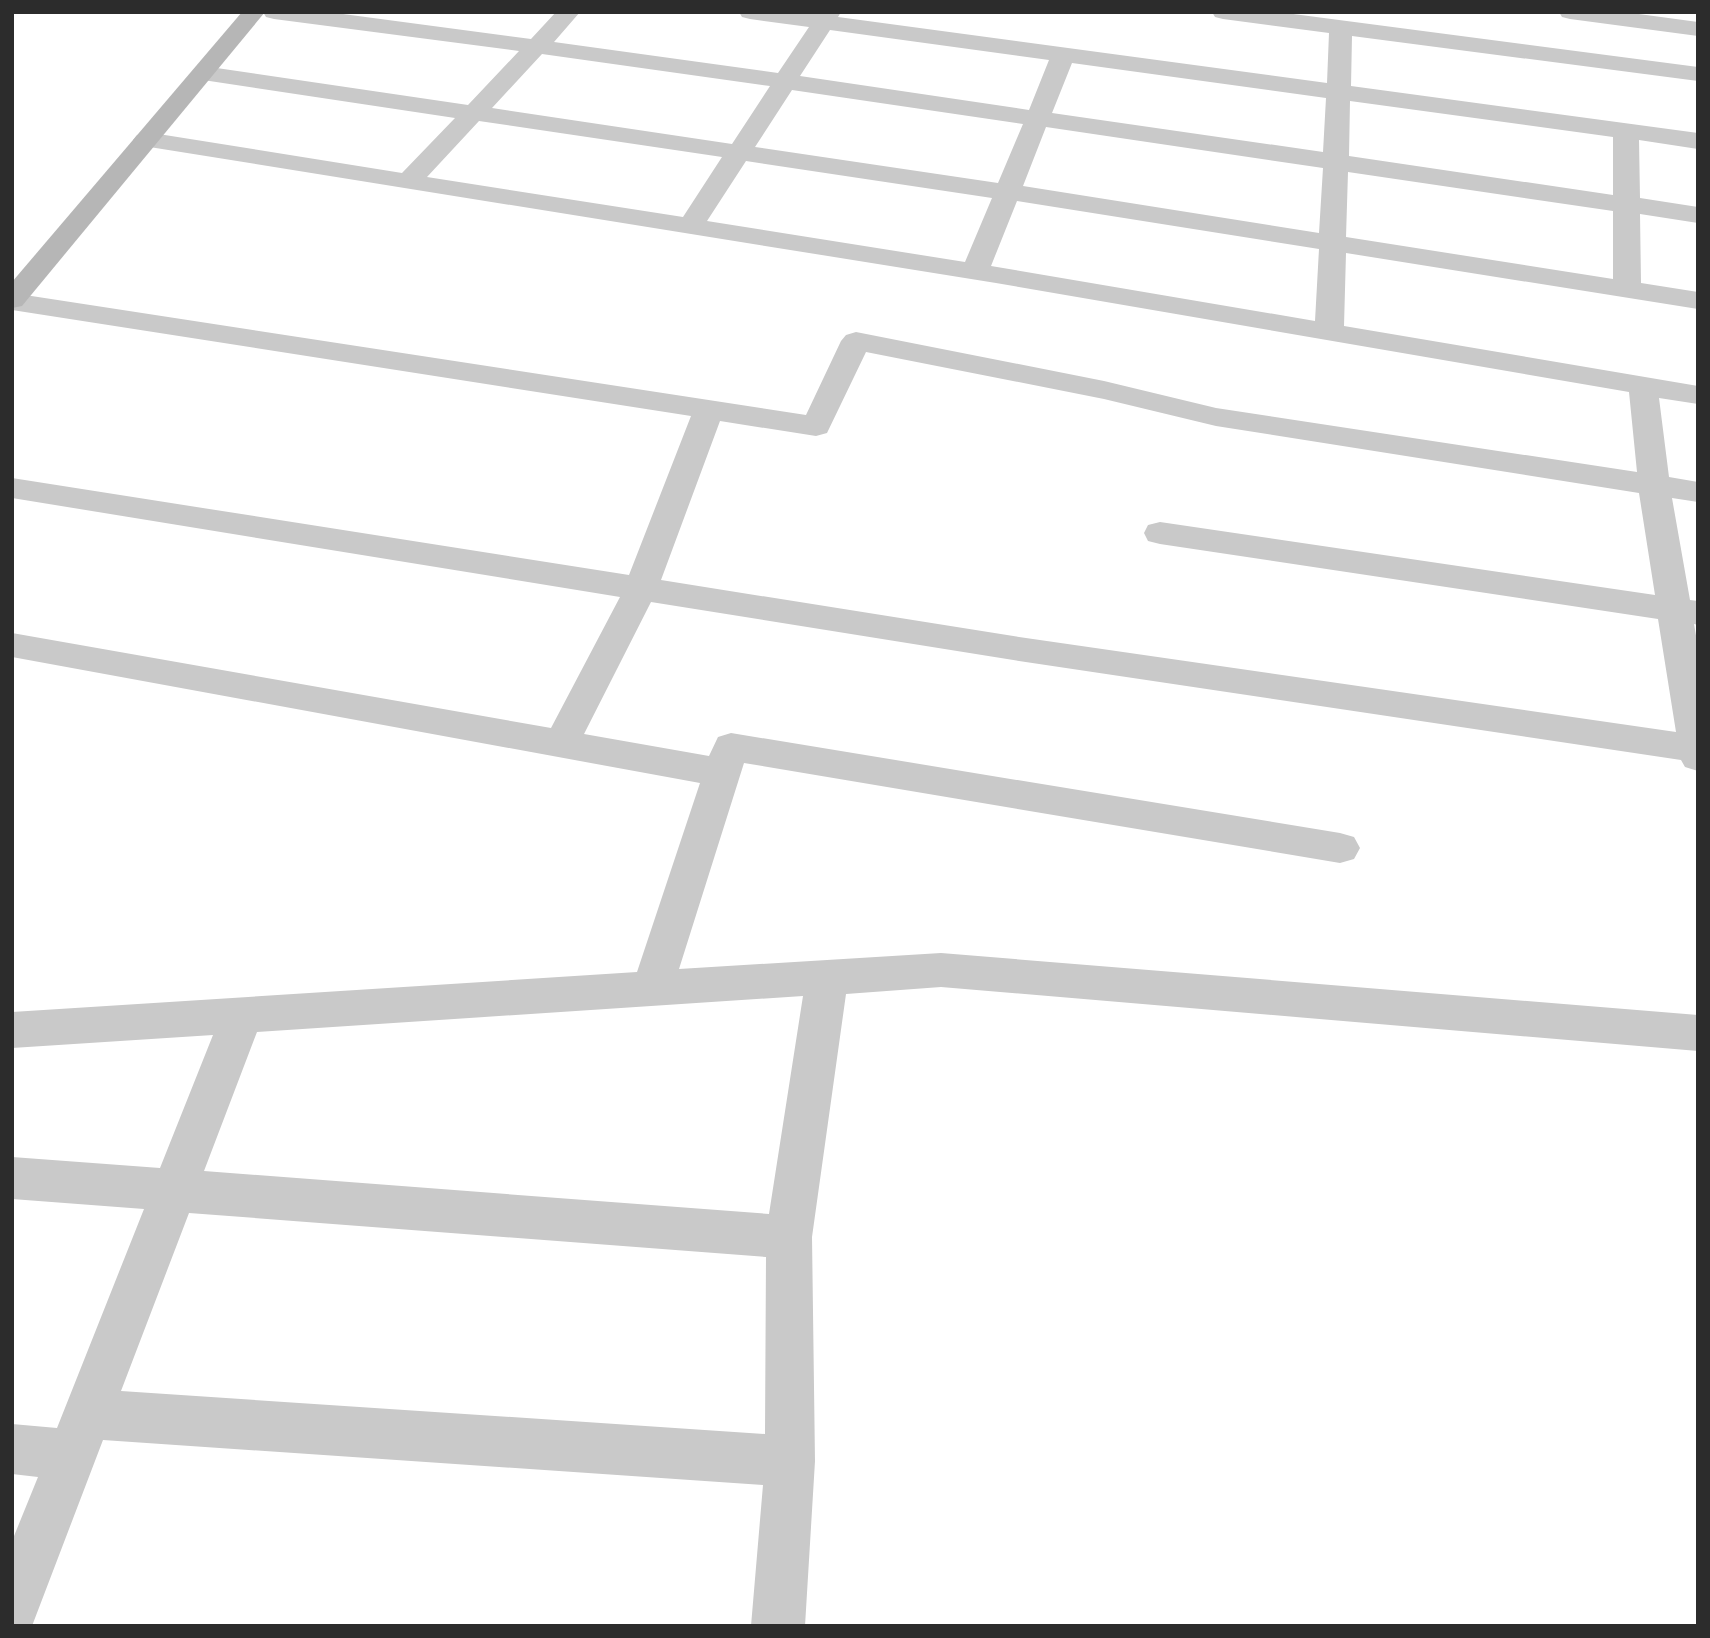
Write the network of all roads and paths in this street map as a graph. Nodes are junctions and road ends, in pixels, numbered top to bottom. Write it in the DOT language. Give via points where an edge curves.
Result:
graph roads {
  1 [pos="254,12"];
  2 [pos="274,12"];
  3 [pos="569,12"];
  4 [pos="750,12"];
  5 [pos="1223,12"];
  6 [pos="1570,12"];
  7 [pos="827,17"];
  8 [pos="1341,27"];
  9 [pos="1698,29"];
  10 [pos="536,47"];
  11 [pos="1064,53"];
  12 [pos="203,73"];
  13 [pos="1698,74"];
  14 [pos="785,82"];
  15 [pos="1339,90"];
  16 [pos="473,113"];
  17 [pos="1037,119"];
  18 [pos="1626,130"];
  19 [pos="146,140"];
  20 [pos="1698,141"];
  21 [pos="739,152"];
  22 [pos="1336,163"];
  23 [pos="408,181"];
  24 [pos="1006,191"];
  25 [pos="1626,205"];
  26 [pos="1698,215"];
  27 [pos="690,227"];
  28 [pos="1332,244"];
  29 [pos="975,272"];
  30 [pos="1627,291"];
  31 [pos="12,301"];
  32 [pos="1698,301"];
  33 [pos="1329,332"];
  34 [pos="1643,386"];
  35 [pos="1698,395"];
  36 [pos="709,410"];
  37 [pos="1654,485"];
  38 [pos="12,488"];
  39 [pos="1698,492"];
  40 [pos="1160,533"];
  41 [pos="641,589"];
  42 [pos="1686,612"];
  43 [pos="12,645"];
  44 [pos="561,744"];
  45 [pos="1697,752"];
  46 [pos="722,773"];
  47 [pos="1340,848"];
  48 [pos="827,978"];
  49 [pos="652,989"];
  50 [pos="242,1015"];
  51 [pos="12,1030"];
  52 [pos="1698,1033"];
  53 [pos="12,1178"];
  54 [pos="174,1190"];
  55 [pos="789,1237"];
  56 [pos="80,1434"];
  57 [pos="12,1449"];
  58 [pos="790,1461"];
  59 [pos="12,1610"];
  60 [pos="778,1626"];
  1 -- 12 [label="main road"];
  2 -- 10 [label="street"];
  3 -- 10 [label="street"];
  4 -- 7 [label="street"];
  5 -- 8 [label="street"];
  6 -- 9 [label="street"];
  7 -- 11 [label="street"];
  7 -- 14 [label="street"];
  8 -- 13 [label="street" via="1485,35"];
  8 -- 15 [label="street"];
  10 -- 14 [label="street"];
  10 -- 16 [label="street"];
  11 -- 15 [label="street"];
  11 -- 17 [label="street"];
  12 -- 16 [label="street"];
  12 -- 19 [label="main road"];
  14 -- 17 [label="street"];
  14 -- 21 [label="street"];
  15 -- 18 [label="street"];
  15 -- 22 [label="street"];
  16 -- 21 [label="street"];
  16 -- 23 [label="street"];
  17 -- 22 [label="street"];
  17 -- 24 [label="street"];
  18 -- 20 [label="street"];
  18 -- 25 [label="street"];
  19 -- 23 [label="street"];
  19 -- 31 [label="main road"];
  21 -- 24 [label="street"];
  21 -- 27 [label="street"];
  22 -- 25 [label="street"];
  22 -- 28 [label="street"];
  23 -- 27 [label="street"];
  24 -- 28 [label="street"];
  24 -- 29 [label="street"];
  25 -- 26 [label="street"];
  25 -- 30 [label="street"];
  27 -- 29 [label="street"];
  28 -- 30 [label="street"];
  28 -- 33 [label="street"];
  29 -- 33 [label="street"];
  30 -- 32 [label="street"];
  31 -- 36 [label="street"];
  33 -- 34 [label="street"];
  34 -- 35 [label="street"];
  34 -- 37 [label="street"];
  36 -- 37 [label="street" via="816,426 856,341 1216,417"];
  36 -- 41 [label="street"];
  37 -- 39 [label="street"];
  37 -- 42 [label="street"];
  38 -- 41 [label="street"];
  40 -- 42 [label="street"];
  41 -- 44 [label="street"];
  41 -- 45 [label="street"];
  42 -- 45 [label="street"];
  43 -- 44 [label="street"];
  44 -- 46 [label="street"];
  46 -- 47 [label="street" via="731,747"];
  46 -- 49 [label="street"];
  48 -- 49 [label="street"];
  48 -- 52 [label="street" via="941,970"];
  48 -- 55 [label="street"];
  49 -- 50 [label="street"];
  50 -- 51 [label="street"];
  50 -- 54 [label="street"];
  53 -- 54 [label="street"];
  54 -- 55 [label="street"];
  54 -- 56 [label="street"];
  55 -- 58 [label="street"];
  56 -- 57 [label="street"];
  56 -- 58 [label="street"];
  56 -- 59 [label="street"];
  58 -- 60 [label="street"];
}
